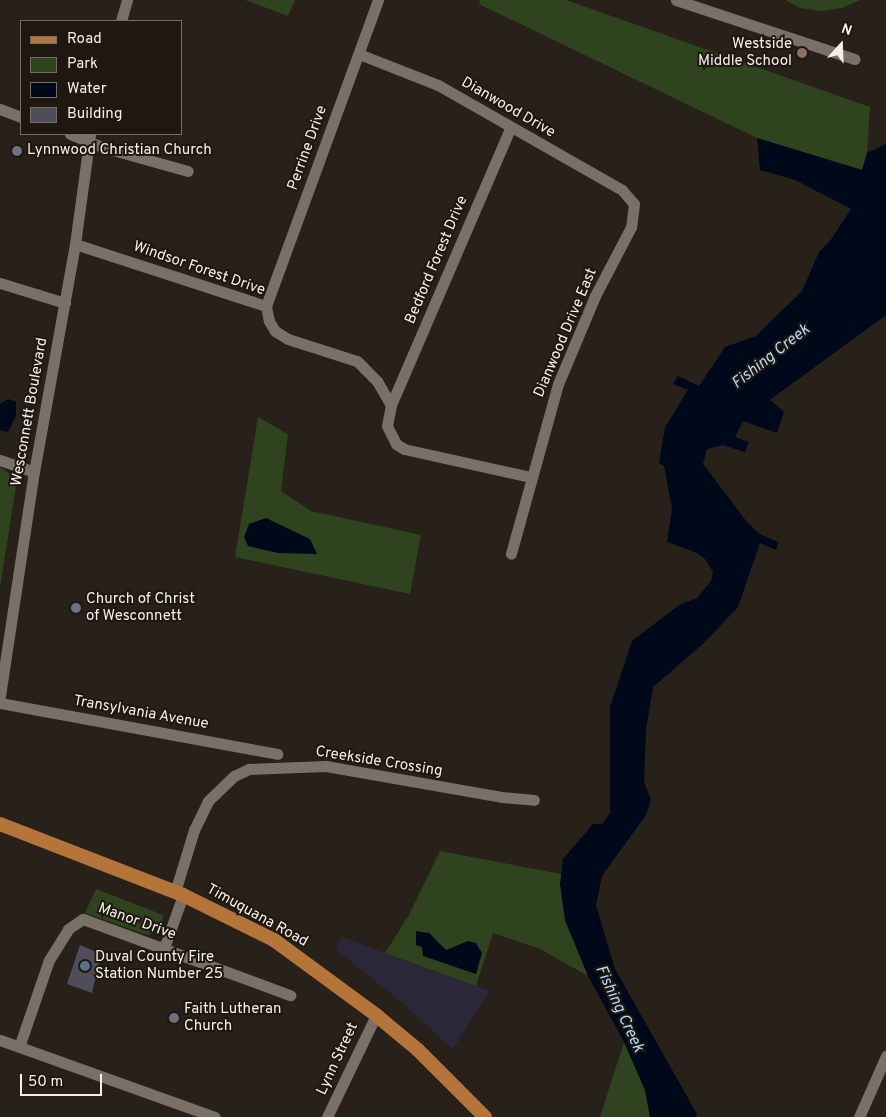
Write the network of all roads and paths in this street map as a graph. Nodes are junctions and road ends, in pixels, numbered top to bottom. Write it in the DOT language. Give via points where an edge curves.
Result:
graph roads {
  1 [pos="127,0"];
  2 [pos="378,0"];
  3 [pos="676,0"];
  4 [pos="121,20"];
  5 [pos="359,54"];
  6 [pos="854,59"];
  7 [pos="0,109"];
  8 [pos="20,116"];
  9 [pos="511,127"];
  10 [pos="76,135"];
  11 [pos="89,137"];
  12 [pos="188,171"];
  13 [pos="634,204"];
  14 [pos="75,244"];
  15 [pos="0,283"];
  16 [pos="65,303"];
  17 [pos="266,306"];
  18 [pos="391,405"];
  19 [pos="0,460"];
  20 [pos="34,472"];
  21 [pos="530,477"];
  22 [pos="511,554"];
  23 [pos="4,642"];
  24 [pos="0,696"];
  25 [pos="0,703"];
  26 [pos="277,754"];
  27 [pos="534,800"];
  28 [pos="0,824"];
  29 [pos="179,893"];
  30 [pos="164,948"];
  31 [pos="290,995"];
  32 [pos="376,1014"];
  33 [pos="0,1040"];
  34 [pos="19,1047"];
  35 [pos="886,1056"];
  36 [pos="216,1117"];
  37 [pos="327,1117"];
  38 [pos="484,1117"];
  39 [pos="859,1117"];
  1 -- 4 [label="street"];
  2 -- 5 [label="street, Perrine Drive"];
  3 -- 6 [label="street"];
  5 -- 9 [label="street, Dianwood Drive" via="438,85"];
  5 -- 17 [label="street, Perrine Drive"];
  7 -- 8 [label="street"];
  9 -- 13 [label="street, Dianwood Drive" via="622,190"];
  9 -- 18 [label="street, Bedford Forest Drive"];
  10 -- 11 [label="street"];
  11 -- 12 [label="street" via="102,148"];
  11 -- 14 [label="street, Wesconnett Boulevard"];
  13 -- 21 [label="street, Dianwood Drive East" via="631,227 594,296 558,384"];
  14 -- 16 [label="street, Wesconnett Boulevard"];
  14 -- 17 [label="street, Windsor Forest Drive"];
  15 -- 16 [label="street"];
  16 -- 20 [label="street, Wesconnett Boulevard"];
  17 -- 18 [label="street, Windsor Forest Drive" via="275,331 288,339 357,361 377,381"];
  18 -- 21 [label="street" via="388,432 404,449"];
  19 -- 20 [label="street"];
  20 -- 23 [label="street, Wesconnett Boulevard"];
  21 -- 22 [label="street, Dianwood Drive East"];
  23 -- 24 [label="street, Wesconnett Boulevard"];
  25 -- 26 [label="street, Transylvania Avenue"];
  27 -- 29 [label="street, Creekside Crossing" via="326,766 249,769 234,776 208,801 194,830"];
  28 -- 29 [label="main road, Timuquana Road"];
  29 -- 30 [label="street, Creekside Crossing"];
  29 -- 32 [label="main road, Timuquana Road" via="274,940 313,965"];
  30 -- 31 [label="street, Manor Drive"];
  30 -- 34 [label="street, Manor Drive" via="91,921 74,922 49,960"];
  32 -- 37 [label="street, Lynn Street"];
  32 -- 38 [label="main road, Timuquana Road" via="418,1050"];
  33 -- 34 [label="street"];
  34 -- 36 [label="street"];
  35 -- 39 [label="street"];
}
